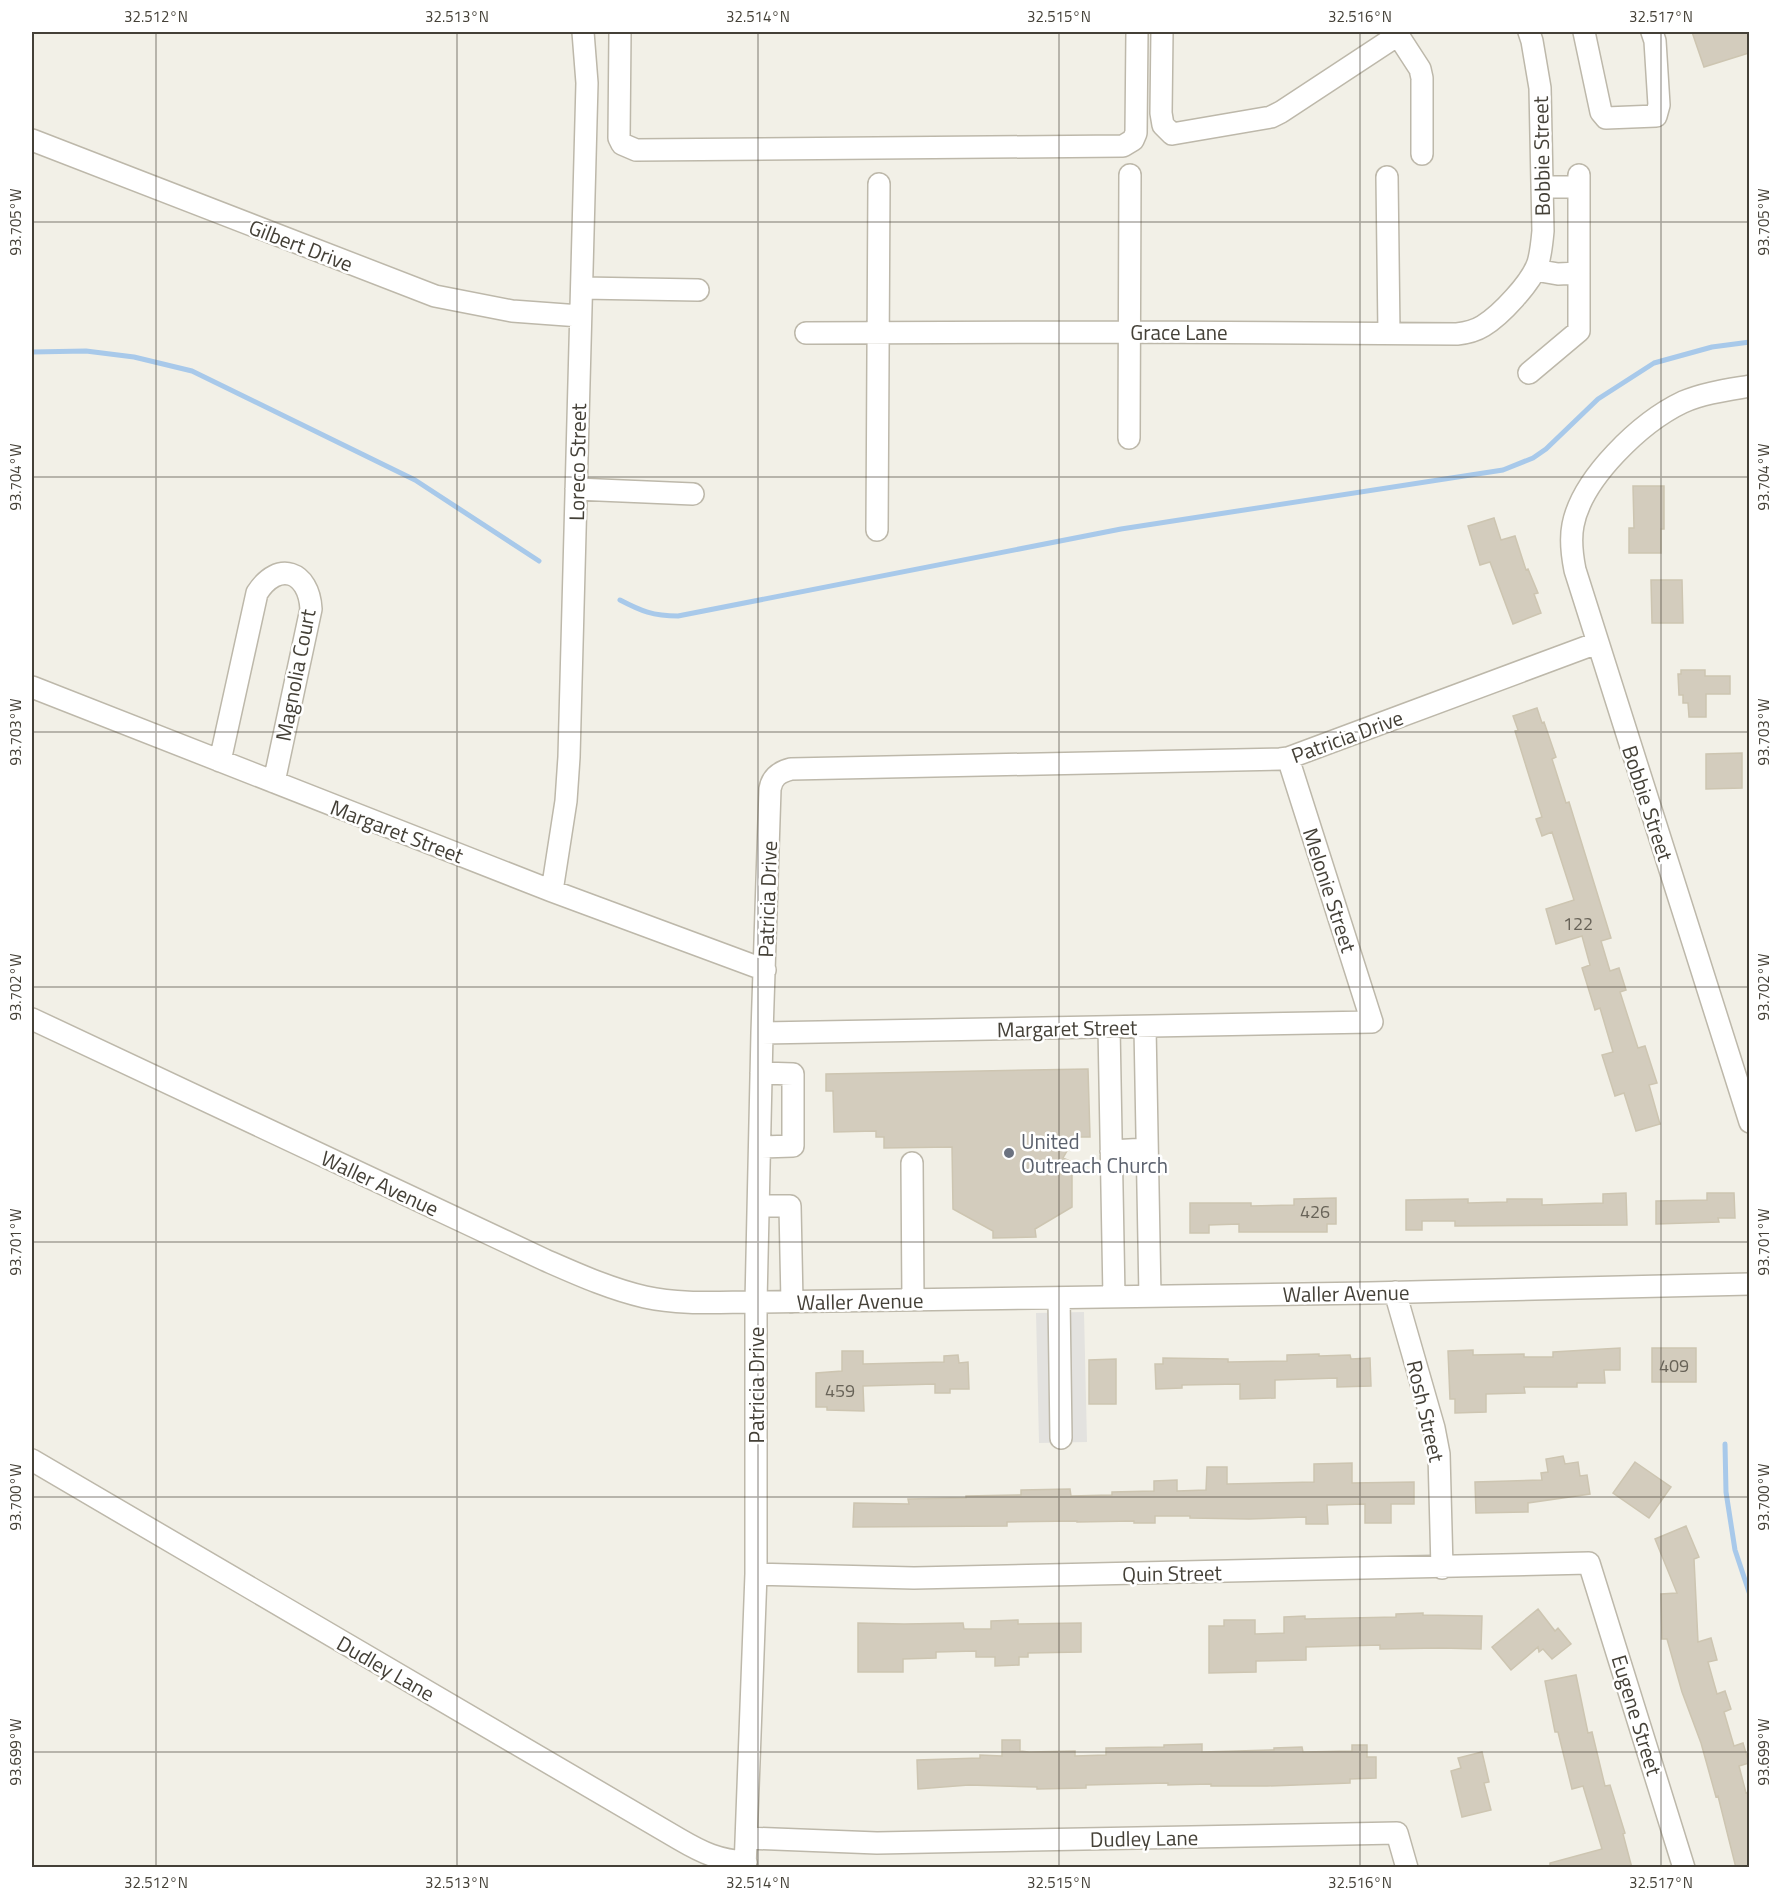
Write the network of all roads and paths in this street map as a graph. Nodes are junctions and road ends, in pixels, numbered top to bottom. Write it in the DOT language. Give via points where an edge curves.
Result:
graph roads {
  1 [pos="583,32"];
  2 [pos="620,32"];
  3 [pos="1137,32"];
  4 [pos="1162,32"];
  5 [pos="1529,32"];
  6 [pos="1584,32"];
  7 [pos="1652,32"];
  8 [pos="1397,33"];
  9 [pos="32,140"];
  10 [pos="1422,154"];
  11 [pos="1130,176"];
  12 [pos="1387,177"];
  13 [pos="879,184"];
  14 [pos="1542,187"];
  15 [pos="1579,273"];
  16 [pos="1533,274"];
  17 [pos="582,288"];
  18 [pos="698,290"];
  19 [pos="580,316"];
  20 [pos="878,332"];
  21 [pos="1131,332"];
  22 [pos="806,333"];
  23 [pos="1389,333"];
  24 [pos="1529,373"];
  25 [pos="1749,386"];
  26 [pos="1129,438"];
  27 [pos="576,489"];
  28 [pos="693,494"];
  29 [pos="877,530"];
  30 [pos="1597,644"];
  31 [pos="32,687"];
  32 [pos="1288,758"];
  33 [pos="220,760"];
  34 [pos="274,782"];
  35 [pos="552,891"];
  36 [pos="765,970"];
  37 [pos="32,1019"];
  38 [pos="1372,1022"];
  39 [pos="1145,1026"];
  40 [pos="1109,1027"];
  41 [pos="762,1033"];
  42 [pos="761,1073"];
  43 [pos="1749,1122"];
  44 [pos="760,1147"];
  45 [pos="1147,1149"];
  46 [pos="1111,1151"];
  47 [pos="912,1163"];
  48 [pos="759,1206"];
  49 [pos="1749,1284"];
  50 [pos="1395,1292"];
  51 [pos="1150,1296"];
  52 [pos="1114,1297"];
  53 [pos="1059,1298"];
  54 [pos="913,1300"];
  55 [pos="756,1302"];
  56 [pos="792,1302"];
  57 [pos="1061,1438"];
  58 [pos="32,1460"];
  59 [pos="1589,1563"];
  60 [pos="1442,1568"];
  61 [pos="756,1574"];
  62 [pos="747,1838"];
  63 [pos="746,1864"];
  64 [pos="1407,1868"];
  65 [pos="1684,1868"];
  1 -- 17 [label="street, Loreco Street" via="587,83"];
  2 -- 3 [label="street" via="619,138 622,144 636,150 1123,146 1136,133"];
  4 -- 8 [label="street" via="1161,113 1163,125 1172,134 1270,117"];
  5 -- 14 [label="street, Bobbie Street" via="1540,88"];
  6 -- 7 [label="street" via="1601,112 1606,118 1641,118 1656,116 1659,105"];
  8 -- 10 [label="street" via="1422,78"];
  9 -- 19 [label="street, Gilbert Drive" via="435,296 512,311"];
  11 -- 21 [label="street"];
  12 -- 23 [label="street"];
  13 -- 20 [label="street"];
  14 -- 15 [label="street" via="1579,181"];
  14 -- 16 [label="street, Bobbie Street" via="1541,252"];
  15 -- 16 [label="street"];
  15 -- 24 [label="street" via="1579,330"];
  16 -- 23 [label="street, Grace Lane" via="1484,326 1470,332"];
  17 -- 18 [label="street"];
  17 -- 19 [label="street, Loreco Street"];
  19 -- 27 [label="street, Loreco Street"];
  20 -- 21 [label="street, Grace Lane"];
  20 -- 22 [label="street, Grace Lane"];
  20 -- 29 [label="street"];
  21 -- 23 [label="street, Grace Lane"];
  21 -- 26 [label="street"];
  25 -- 30 [label="street, Bobbie Street" via="1683,402 1649,422 1591,484 1578,509 1571,538 1575,570"];
  27 -- 28 [label="street"];
  27 -- 35 [label="street, Loreco Street" via="570,757"];
  30 -- 32 [label="street, Patricia Drive"];
  30 -- 43 [label="street, Bobbie Street"];
  31 -- 33 [label="street, Margaret Street"];
  32 -- 36 [label="street, Patricia Drive" via="782,771 771,782 770,789"];
  32 -- 38 [label="street, Melonie Street"];
  33 -- 34 [label="street, Margaret Street"];
  33 -- 34 [label="street, Magnolia Court" via="257,593 271,576 295,575 308,591 311,609"];
  34 -- 35 [label="street, Margaret Street"];
  35 -- 36 [label="street, Margaret Street"];
  36 -- 41 [label="street, Patricia Drive"];
  37 -- 55 [label="street, Waller Avenue" via="582,1276 647,1297"];
  38 -- 39 [label="street, Margaret Street"];
  39 -- 40 [label="street, Margaret Street"];
  39 -- 45 [label="street"];
  40 -- 41 [label="street, Margaret Street"];
  40 -- 46 [label="street"];
  41 -- 42 [label="street, Patricia Drive"];
  42 -- 44 [label="street, Patricia Drive"];
  42 -- 44 [label="street" via="793,1074 794,1146"];
  44 -- 48 [label="street, Patricia Drive"];
  45 -- 46 [label="street"];
  45 -- 51 [label="street"];
  46 -- 52 [label="street"];
  47 -- 54 [label="street"];
  48 -- 55 [label="street, Patricia Drive"];
  48 -- 56 [label="street" via="790,1206"];
  49 -- 50 [label="street, Waller Avenue"];
  50 -- 51 [label="street, Waller Avenue"];
  50 -- 60 [label="street, Rosh Street" via="1439,1454"];
  51 -- 52 [label="street, Waller Avenue"];
  52 -- 53 [label="street, Waller Avenue"];
  53 -- 54 [label="street, Waller Avenue"];
  53 -- 57 [label="street"];
  54 -- 56 [label="street, Waller Avenue"];
  55 -- 56 [label="street, Waller Avenue"];
  55 -- 61 [label="street, Patricia Drive"];
  58 -- 63 [label="street, Dudley Lane" via="679,1839 708,1855"];
  59 -- 60 [label="street, Quin Street"];
  59 -- 65 [label="street, Eugene Street"];
  60 -- 61 [label="street, Quin Street" via="914,1578"];
  61 -- 62 [label="street, Patricia Drive"];
  62 -- 63 [label="street, Patricia Drive"];
  62 -- 64 [label="street, Dudley Lane" via="877,1843 1397,1833"];
}
